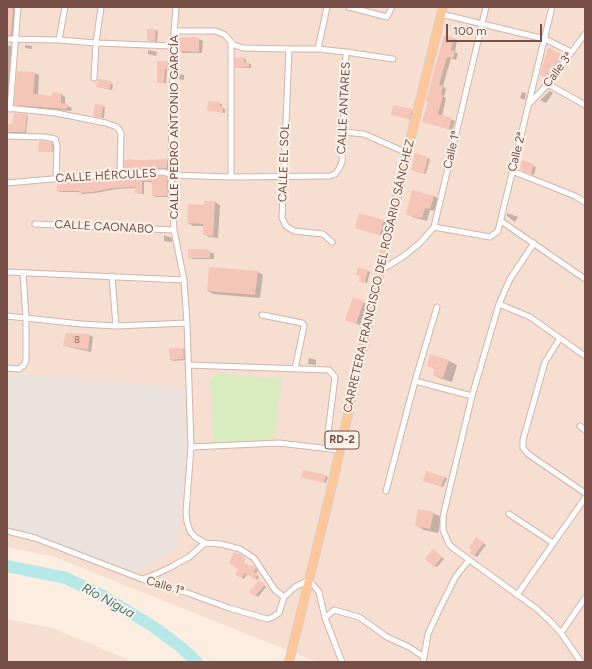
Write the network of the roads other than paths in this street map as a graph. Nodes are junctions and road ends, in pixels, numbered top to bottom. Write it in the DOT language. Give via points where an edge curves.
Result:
graph roads {
  1 [pos="18,7"];
  2 [pos="65,7"];
  3 [pos="101,7"];
  4 [pos="176,7"];
  5 [pos="327,7"];
  6 [pos="349,7"];
  7 [pos="392,7"];
  8 [pos="486,7"];
  9 [pos="552,7"];
  10 [pos="442,10"];
  11 [pos="482,24"];
  12 [pos="174,31"];
  13 [pos="585,36"];
  14 [pos="7,39"];
  15 [pos="15,39"];
  16 [pos="545,39"];
  17 [pos="59,40"];
  18 [pos="231,42"];
  19 [pos="96,43"];
  20 [pos="173,46"];
  21 [pos="289,49"];
  22 [pos="318,49"];
  23 [pos="346,52"];
  24 [pos="571,52"];
  25 [pos="394,59"];
  26 [pos="94,78"];
  27 [pos="548,84"];
  28 [pos="529,104"];
  29 [pos="585,105"];
  30 [pos="8,108"];
  31 [pos="343,132"];
  32 [pos="7,136"];
  33 [pos="407,153"];
  34 [pos="512,172"];
  35 [pos="120,174"];
  36 [pos="171,175"];
  37 [pos="231,177"];
  38 [pos="284,177"];
  39 [pos="324,177"];
  40 [pos="56,178"];
  41 [pos="7,184"];
  42 [pos="585,202"];
  43 [pos="501,221"];
  44 [pos="35,224"];
  45 [pos="434,227"];
  46 [pos="174,230"];
  47 [pos="332,242"];
  48 [pos="534,243"];
  49 [pos="381,270"];
  50 [pos="7,272"];
  51 [pos="23,273"];
  52 [pos="112,276"];
  53 [pos="585,279"];
  54 [pos="184,280"];
  55 [pos="499,304"];
  56 [pos="437,307"];
  57 [pos="262,315"];
  58 [pos="7,316"];
  59 [pos="26,318"];
  60 [pos="187,323"];
  61 [pos="116,326"];
  62 [pos="560,338"];
  63 [pos="585,356"];
  64 [pos="188,365"];
  65 [pos="7,368"];
  66 [pos="295,369"];
  67 [pos="415,381"];
  68 [pos="472,396"];
  69 [pos="580,426"];
  70 [pos="585,430"];
  71 [pos="191,447"];
  72 [pos="340,450"];
  73 [pos="386,491"];
  74 [pos="585,493"];
  75 [pos="585,498"];
  76 [pos="509,514"];
  77 [pos="7,531"];
  78 [pos="205,543"];
  79 [pos="553,543"];
  80 [pos="469,560"];
  81 [pos="142,579"];
  82 [pos="309,580"];
  83 [pos="517,595"];
  84 [pos="284,597"];
  85 [pos="585,598"];
  86 [pos="325,618"];
  87 [pos="561,633"];
  88 [pos="423,659"];
  89 [pos="289,662"];
  90 [pos="342,662"];
  91 [pos="581,662"];
  1 -- 15 [label="street"];
  2 -- 17 [label="street"];
  3 -- 19 [label="street"];
  4 -- 12 [label="street, CALLE PEDRO ANTONIO GARCÍA"];
  5 -- 22 [label="street"];
  6 -- 7 [label="street" via="384,17 388,16"];
  8 -- 11 [label="street, Calle 1ª"];
  9 -- 16 [label="street, Calle 2ª"];
  10 -- 11 [label="street"];
  10 -- 33 [label="main road, CARRETERA FRANCISCO DEL ROSARIO SÁNCHEZ / RD-2"];
  11 -- 16 [label="street"];
  11 -- 45 [label="street, Calle 1ª"];
  12 -- 18 [label="street" via="216,30"];
  12 -- 20 [label="street, CALLE PEDRO ANTONIO GARCÍA"];
  13 -- 24 [label="street, Calle 3ª"];
  14 -- 15 [label="street"];
  15 -- 17 [label="street"];
  15 -- 30 [label="street"];
  16 -- 24 [label="street"];
  16 -- 28 [label="street, Calle 2ª"];
  17 -- 19 [label="street"];
  18 -- 21 [label="street" via="242,48"];
  18 -- 37 [label="street"];
  19 -- 20 [label="street"];
  19 -- 26 [label="street"];
  20 -- 36 [label="street, CALLE PEDRO ANTONIO GARCÍA"];
  21 -- 22 [label="street"];
  21 -- 38 [label="street, CALLE EL SOL"];
  22 -- 23 [label="street"];
  23 -- 25 [label="street"];
  23 -- 31 [label="street, CALLE ANTARES"];
  24 -- 27 [label="street, Calle 3ª"];
  27 -- 28 [label="street, Calle 3ª"];
  27 -- 29 [label="street"];
  28 -- 34 [label="street, Calle 2ª"];
  30 -- 35 [label="street" via="56,113 115,126 121,133"];
  31 -- 33 [label="street" via="364,134"];
  31 -- 39 [label="street, CALLE ANTARES" via="342,162 335,174"];
  32 -- 40 [label="street" via="55,139"];
  33 -- 49 [label="main road, CARRETERA FRANCISCO DEL ROSARIO SÁNCHEZ / RD-2"];
  34 -- 42 [label="street"];
  34 -- 43 [label="street, Calle 2ª"];
  35 -- 36 [label="street, CALLE HÉRCULES" via="164,172"];
  35 -- 40 [label="street, CALLE HÉRCULES"];
  36 -- 37 [label="street, CALLE HÉRCULES"];
  36 -- 46 [label="street, CALLE PEDRO ANTONIO GARCÍA"];
  37 -- 38 [label="street, CALLE HÉRCULES"];
  38 -- 39 [label="street, CALLE HÉRCULES"];
  38 -- 47 [label="street, CALLE EL SOL" via="282,218 286,226 294,231 323,234"];
  40 -- 41 [label="street, CALLE HÉRCULES"];
  43 -- 45 [label="street, Calle 2ª" via="498,231 490,238"];
  43 -- 48 [label="street"];
  44 -- 46 [label="street, CALLE CAONABO"];
  45 -- 49 [label="street, Calle 1ª" via="404,256"];
  46 -- 54 [label="street, CALLE PEDRO ANTONIO GARCÍA"];
  48 -- 53 [label="street"];
  48 -- 55 [label="street" via="510,279"];
  49 -- 72 [label="main road, CARRETERA FRANCISCO DEL ROSARIO SÁNCHEZ / RD-2"];
  50 -- 51 [label="street"];
  51 -- 52 [label="street"];
  51 -- 59 [label="street"];
  52 -- 54 [label="street"];
  52 -- 61 [label="street"];
  54 -- 60 [label="street, CALLE PEDRO ANTONIO GARCÍA"];
  55 -- 62 [label="street" via="530,317"];
  55 -- 68 [label="street"];
  56 -- 67 [label="street"];
  57 -- 66 [label="street" via="302,323 304,326"];
  58 -- 59 [label="street"];
  59 -- 61 [label="street"];
  59 -- 65 [label="street" via="26,360 18,369"];
  60 -- 61 [label="street"];
  60 -- 64 [label="street, CALLE PEDRO ANTONIO GARCÍA"];
  62 -- 63 [label="street"];
  62 -- 74 [label="street" via="545,362 522,440 523,448"];
  64 -- 66 [label="street"];
  64 -- 71 [label="street, CALLE PEDRO ANTONIO GARCÍA"];
  66 -- 72 [label="street" via="329,370 335,377 327,441"];
  67 -- 68 [label="street"];
  67 -- 73 [label="street"];
  68 -- 80 [label="street" via="442,518 443,530 449,544"];
  69 -- 70 [label="street"];
  71 -- 72 [label="street" via="279,443"];
  71 -- 78 [label="street, CALLE PEDRO ANTONIO GARCÍA" via="186,522 195,537"];
  72 -- 82 [label="main road, CARRETERA FRANCISCO DEL ROSARIO SÁNCHEZ / RD-2"];
  75 -- 79 [label="street"];
  76 -- 79 [label="street"];
  77 -- 81 [label="street, Calle 1ª" via="35,538"];
  78 -- 81 [label="street" via="172,567"];
  78 -- 84 [label="street" via="240,549 254,558 275,590"];
  79 -- 83 [label="street"];
  80 -- 83 [label="street"];
  80 -- 88 [label="street" via="456,576 428,634"];
  81 -- 84 [label="street, Calle 1ª" via="267,619 279,613"];
  82 -- 84 [label="street, Calle 1ª" via="294,587"];
  82 -- 86 [label="street" via="318,592"];
  82 -- 89 [label="main road, CARRETERA FRANCISCO DEL ROSARIO SÁNCHEZ / RD-2"];
  83 -- 87 [label="street" via="538,609"];
  85 -- 87 [label="street"];
  86 -- 88 [label="street" via="334,610 359,617 387,637 409,647"];
  86 -- 90 [label="street"];
  87 -- 91 [label="street"];
}
